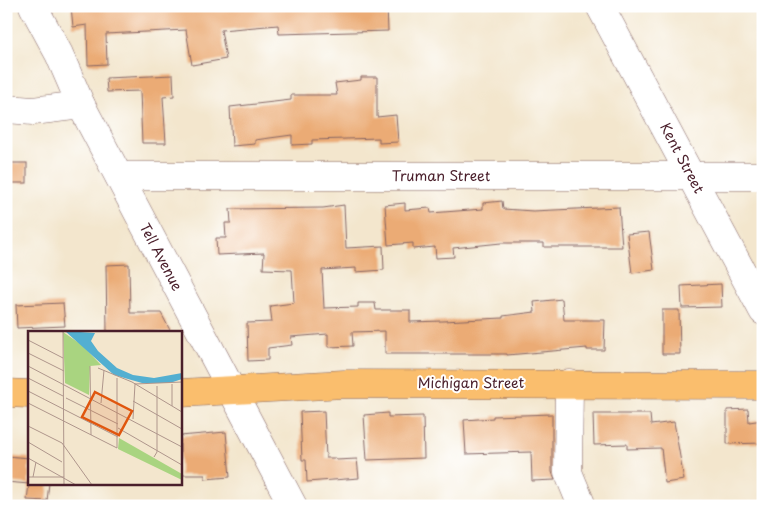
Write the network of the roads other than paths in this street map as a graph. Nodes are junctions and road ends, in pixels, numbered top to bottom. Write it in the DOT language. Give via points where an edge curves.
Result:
graph roads {
  1 [pos="33,6"];
  2 [pos="600,6"];
  3 [pos="81,105"];
  4 [pos="6,109"];
  5 [pos="119,176"];
  6 [pos="763,176"];
  7 [pos="693,177"];
  8 [pos="763,311"];
  9 [pos="569,383"];
  10 [pos="763,386"];
  11 [pos="231,390"];
  12 [pos="6,393"];
  13 [pos="181,393"];
  14 [pos="28,394"];
  15 [pos="293,506"];
  16 [pos="582,506"];
  1 -- 3 [label="street, Tell Avenue"];
  2 -- 7 [label="street, Kent Street"];
  3 -- 4 [label="street" via="33,111"];
  3 -- 5 [label="street, Tell Avenue"];
  5 -- 7 [label="street, Truman Street"];
  5 -- 11 [label="street, Tell Avenue"];
  6 -- 7 [label="street, Truman Street"];
  7 -- 8 [label="street, Kent Street"];
  9 -- 10 [label="main road, Michigan Street"];
  9 -- 11 [label="main road, Michigan Street" via="344,384"];
  9 -- 16 [label="street" via="568,472"];
  11 -- 13 [label="main road, Michigan Street"];
  11 -- 15 [label="street, Tell Avenue"];
  12 -- 14 [label="main road"];
}
